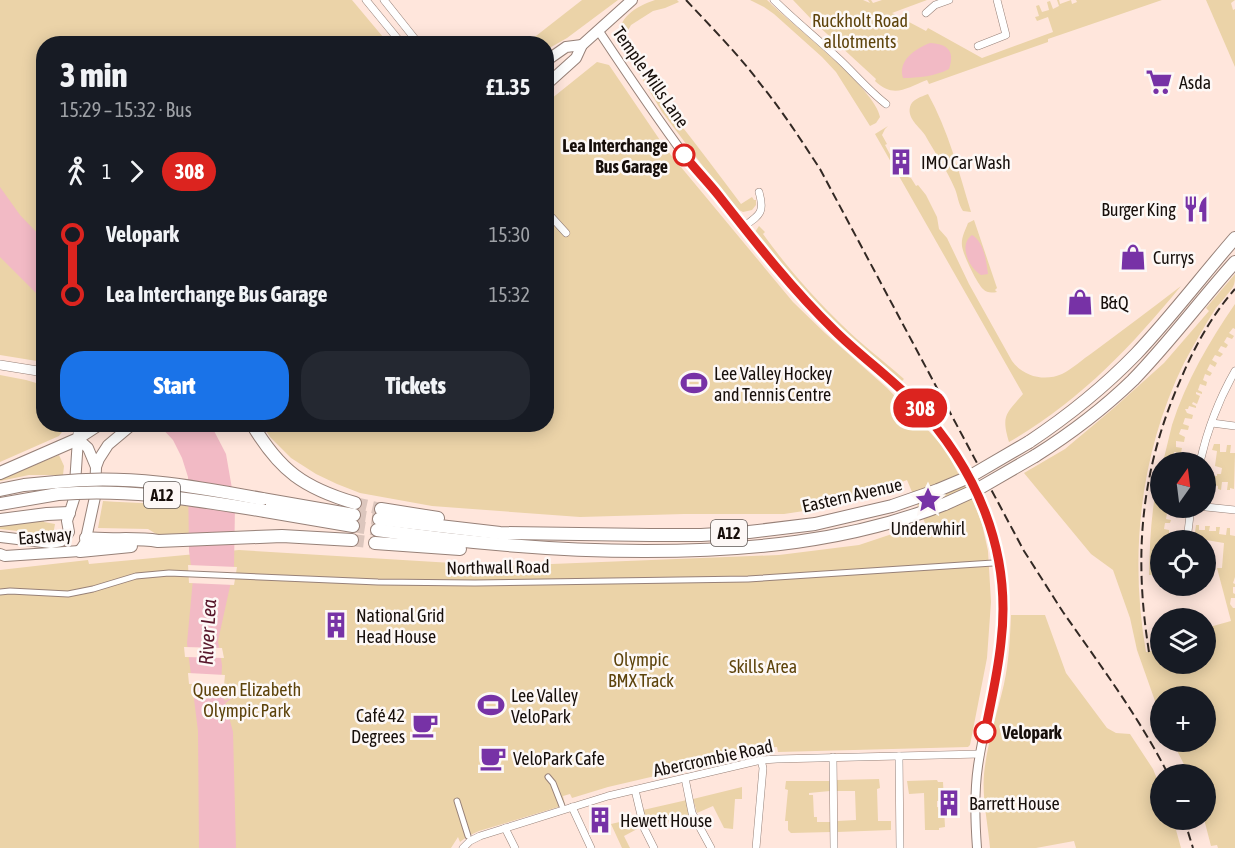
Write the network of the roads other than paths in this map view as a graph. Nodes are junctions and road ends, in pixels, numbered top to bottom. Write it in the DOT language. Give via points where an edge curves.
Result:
graph roads {
  1 [pos="366,0"];
  2 [pos="384,0"];
  3 [pos="632,0"];
  4 [pos="774,0"];
  5 [pos="949,0"];
  6 [pos="997,0"];
  7 [pos="926,13"];
  8 [pos="598,30"];
  9 [pos="395,36"];
  10 [pos="413,36"];
  11 [pos="582,45"];
  12 [pos="978,46"];
  13 [pos="554,55"];
  14 [pos="554,78"];
  15 [pos="886,104"];
  16 [pos="759,192"];
  17 [pos="554,220"];
  18 [pos="743,227"];
  19 [pos="566,233"];
  20 [pos="1235,238"];
  21 [pos="1235,262"];
  22 [pos="0,365"];
  23 [pos="36,371"];
  24 [pos="1235,371"];
  25 [pos="1212,423"];
  26 [pos="1235,426"];
  27 [pos="78,432"];
  28 [pos="89,432"];
  29 [pos="120,432"];
  30 [pos="257,432"];
  31 [pos="78,439"];
  32 [pos="1202,452"];
  33 [pos="96,467"];
  34 [pos="0,473"];
  35 [pos="57,488"];
  36 [pos="0,490"];
  37 [pos="95,497"];
  38 [pos="0,504"];
  39 [pos="1216,508"];
  40 [pos="1235,510"];
  41 [pos="69,513"];
  42 [pos="0,520"];
  43 [pos="69,529"];
  44 [pos="0,537"];
  45 [pos="86,538"];
  46 [pos="352,540"];
  47 [pos="158,541"];
  48 [pos="80,551"];
  49 [pos="2,556"];
  50 [pos="996,563"];
  51 [pos="0,592"];
  52 [pos="980,754"];
  53 [pos="899,756"];
  54 [pos="833,757"];
  55 [pos="761,760"];
  56 [pos="548,777"];
  57 [pos="685,778"];
  58 [pos="635,790"];
  59 [pos="457,801"];
  60 [pos="561,806"];
  61 [pos="572,807"];
  62 [pos="505,828"];
  63 [pos="468,836"];
  64 [pos="463,848"];
  65 [pos="515,848"];
  66 [pos="591,848"];
  67 [pos="654,848"];
  68 [pos="711,848"];
  69 [pos="756,848"];
  70 [pos="834,848"];
  71 [pos="900,848"];
  72 [pos="977,848"];
  1 -- 9 [label="street"];
  2 -- 10 [label="street"];
  3 -- 8 [label="main road"];
  4 -- 15 [label="street"];
  5 -- 7 [label="street"];
  6 -- 12 [label="street" via="1006,35"];
  8 -- 11 [label="main road"];
  8 -- 18 [label="street, Temple Mills Lane" via="676,144"];
  11 -- 13 [label="main road" via="566,47"];
  11 -- 14 [label="main road" via="576,58"];
  16 -- 18 [label="street" via="762,208"];
  17 -- 19 [label="street"];
  18 -- 50 [label="street, Temple Mills Lane" via="811,307 917,405 956,453 987,515"];
  20 -- 21 [label="highway, Eastern Avenue / A12, bridge" via="1147,342 1079,406 1029,442 969,477 892,506 815,524 701,535 515,532 496,525 449,520 378,525 451,540 557,549 693,551 787,544 911,517 978,489 1035,456 1100,410 1160,351"];
  22 -- 23 [label="main road"];
  24 -- 25 [label="street"];
  25 -- 26 [label="street"];
  25 -- 32 [label="street"];
  27 -- 31 [label="main road"];
  28 -- 31 [label="main road"];
  29 -- 33 [label="main road"];
  30 -- 35 [label="highway, A12, bridge" via="276,459 301,481 354,515"];
  31 -- 33 [label="main road" via="88,448"];
  31 -- 34 [label="highway"];
  31 -- 41 [label="main road, Eastway" via="74,500"];
  33 -- 37 [label="main road, Eastway"];
  35 -- 36 [label="highway, A12" via="24,485"];
  35 -- 38 [label="highway, A12"];
  37 -- 41 [label="main road"];
  37 -- 45 [label="main road, Eastway"];
  39 -- 40 [label="street"];
  41 -- 42 [label="highway"];
  41 -- 43 [label="main road, Eastway"];
  43 -- 44 [label="main road, Eastway" via="61,542"];
  43 -- 45 [label="main road, Eastway"];
  45 -- 47 [label="highway"];
  45 -- 48 [label="main road, Eastway"];
  46 -- 47 [label="highway" via="256,536"];
  47 -- 48 [label="highway"];
  48 -- 49 [label="main road, Eastway"];
  50 -- 51 [label="street, Northwall Road" via="748,579 650,581 428,583 156,574 68,594"];
  50 -- 52 [label="street, Temple Mills Lane" via="1003,607 1002,640"];
  52 -- 53 [label="street, Abercrombie Road"];
  52 -- 72 [label="street, Temple Mills Lane"];
  53 -- 54 [label="street, Abercrombie Road"];
  53 -- 71 [label="street"];
  54 -- 55 [label="street, Abercrombie Road"];
  54 -- 70 [label="street"];
  55 -- 57 [label="street, Abercrombie Road"];
  55 -- 69 [label="street"];
  56 -- 60 [label="street"];
  57 -- 58 [label="street, Abercrombie Road"];
  57 -- 68 [label="street" via="692,813"];
  58 -- 61 [label="street, Abercrombie Road"];
  58 -- 67 [label="street" via="644,828"];
  59 -- 63 [label="street"];
  61 -- 62 [label="street, Abercrombie Road"];
  61 -- 66 [label="street"];
  62 -- 64 [label="street, Abercrombie Road" via="480,836"];
  62 -- 65 [label="street"];
}
